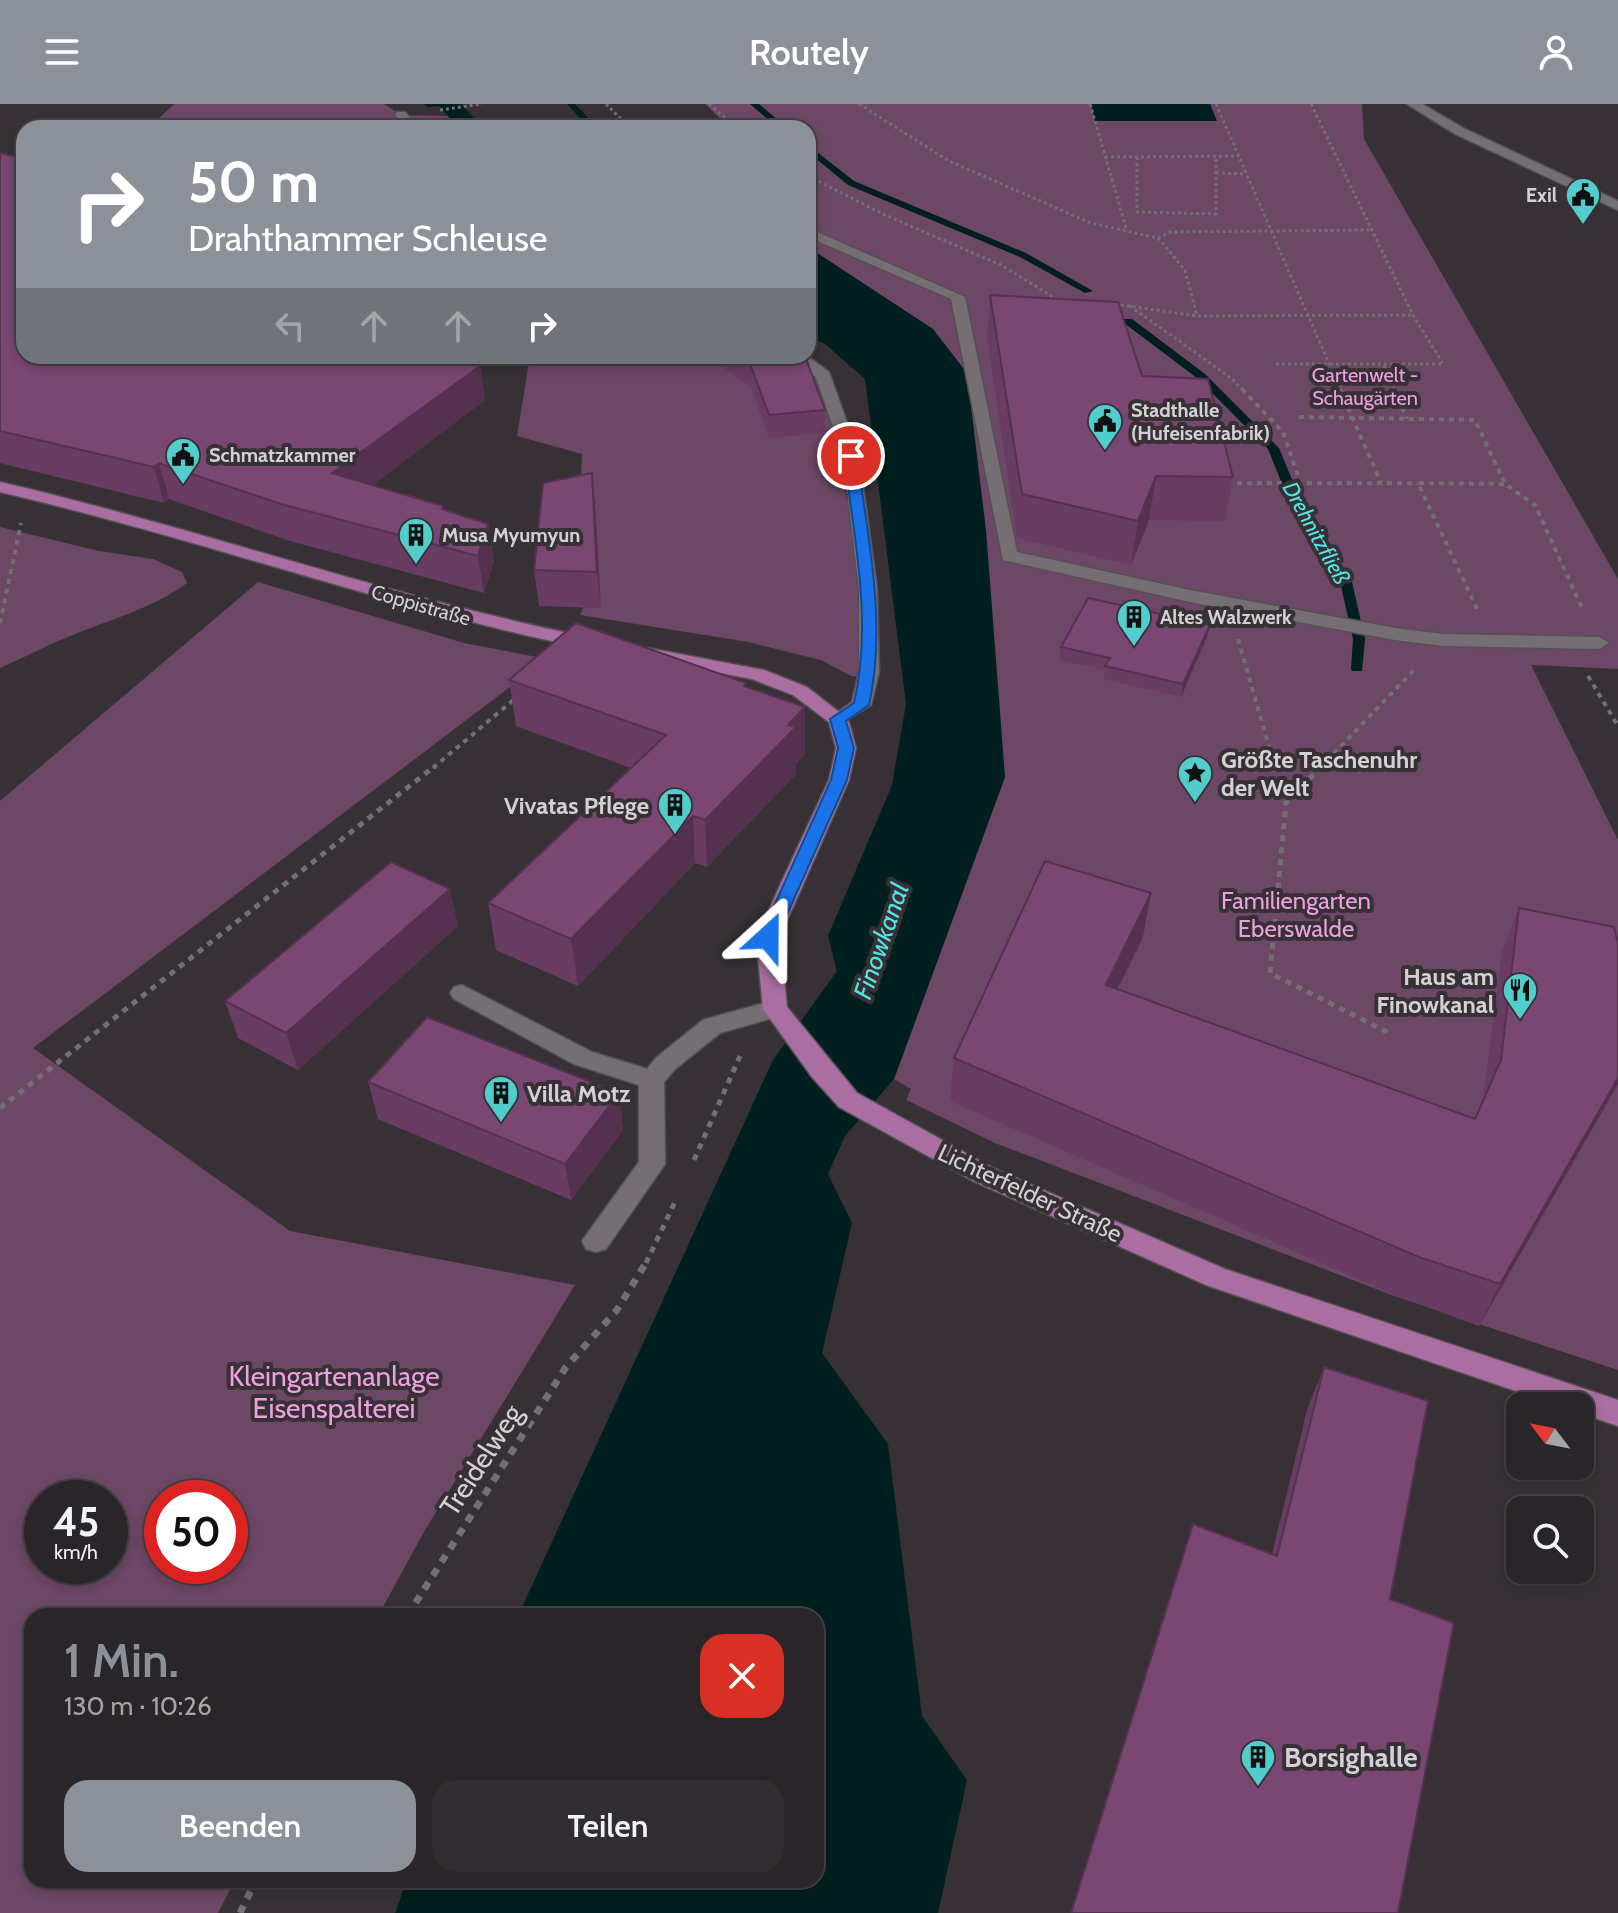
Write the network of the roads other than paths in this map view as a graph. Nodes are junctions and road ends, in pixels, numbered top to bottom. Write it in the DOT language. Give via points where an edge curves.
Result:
graph roads {
  1 [pos="1413,104"];
  2 [pos="401,115"];
  3 [pos="406,120"];
  4 [pos="1618,206"];
  5 [pos="816,235"];
  6 [pos="808,364"];
  7 [pos="0,487"];
  8 [pos="1599,643"];
  9 [pos="603,646"];
  10 [pos="631,651"];
  11 [pos="838,719"];
  12 [pos="462,993"];
  13 [pos="775,1009"];
  14 [pos="652,1080"];
  15 [pos="596,1241"];
  16 [pos="1618,1413"];
  1 -- 4 [label="lane"];
  2 -- 3 [label="lane"];
  5 -- 8 [label="lane" via="958,297 1009,556 1395,634"];
  6 -- 11 [label="lane" via="823,375 851,456 868,589 869,672 861,705"];
  7 -- 9 [label="main road, Coppistraße" via="157,525 451,615"];
  10 -- 11 [label="main road" via="757,674 800,691"];
  11 -- 13 [label="main road" via="846,748 839,780 768,937"];
  12 -- 14 [label="lane" via="583,1058"];
  13 -- 14 [label="lane" via="712,1026"];
  13 -- 16 [label="main road, Lichterfelder Straße" via="848,1100 984,1175 1216,1277"];
  14 -- 15 [label="lane" via="652,1164"];
}
